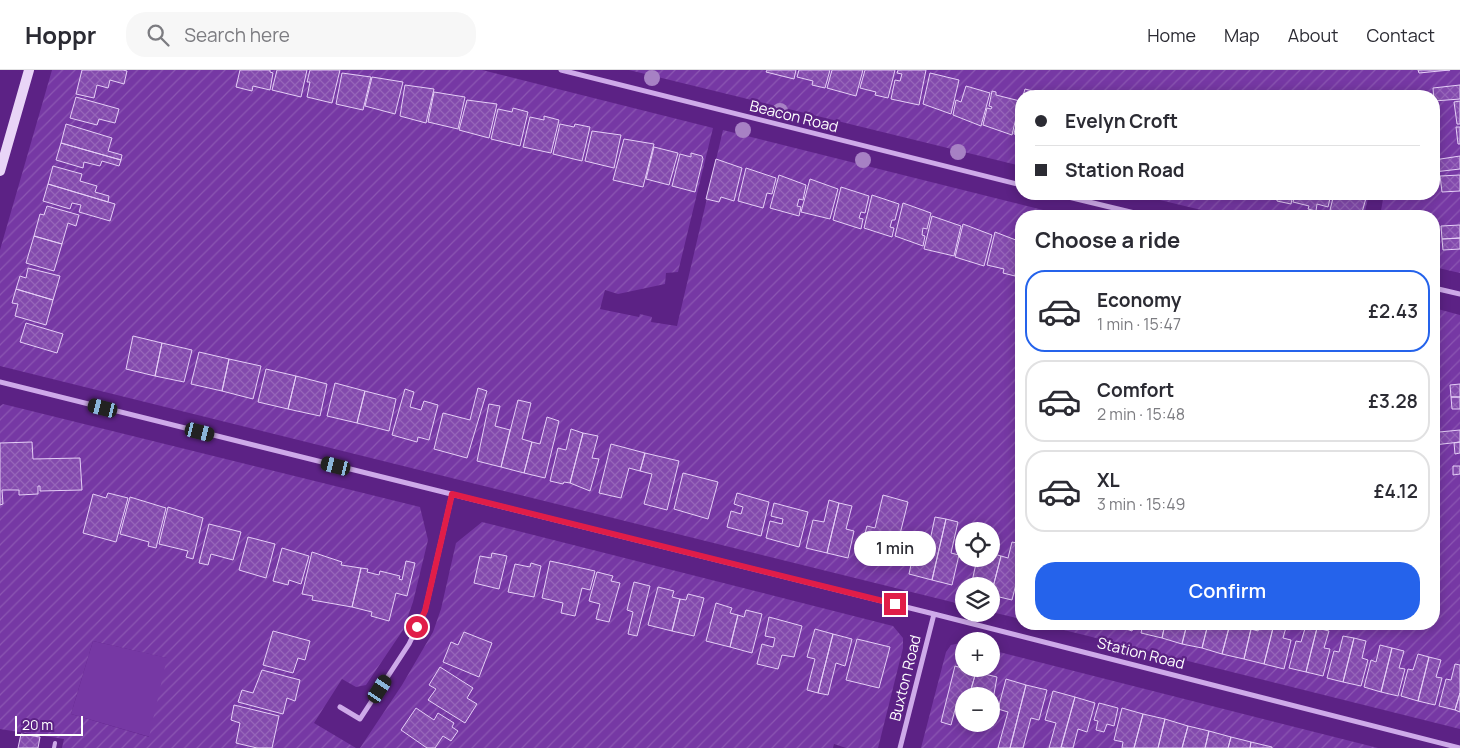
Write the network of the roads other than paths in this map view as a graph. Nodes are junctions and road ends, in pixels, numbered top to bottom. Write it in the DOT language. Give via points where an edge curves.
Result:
graph roads {
  1 [pos="29,70"];
  2 [pos="561,70"];
  3 [pos="0,171"];
  4 [pos="1015,184"];
  5 [pos="1081,200"];
  6 [pos="1122,210"];
  7 [pos="1440,289"];
  8 [pos="1460,294"];
  9 [pos="0,382"];
  10 [pos="452,494"];
  11 [pos="934,614"];
  12 [pos="340,707"];
  13 [pos="900,748"];
  14 [pos="1460,748"];
  1 -- 3 [label="main road"];
  2 -- 4 [label="street, Beacon Road"];
  5 -- 6 [label="street"];
  7 -- 8 [label="street"];
  9 -- 10 [label="street, Station Road"];
  10 -- 11 [label="street, Station Road"];
  10 -- 12 [label="street" via="425,611 409,644 360,719"];
  11 -- 13 [label="street, Buxton Road"];
  11 -- 14 [label="street, Station Road"];
}
